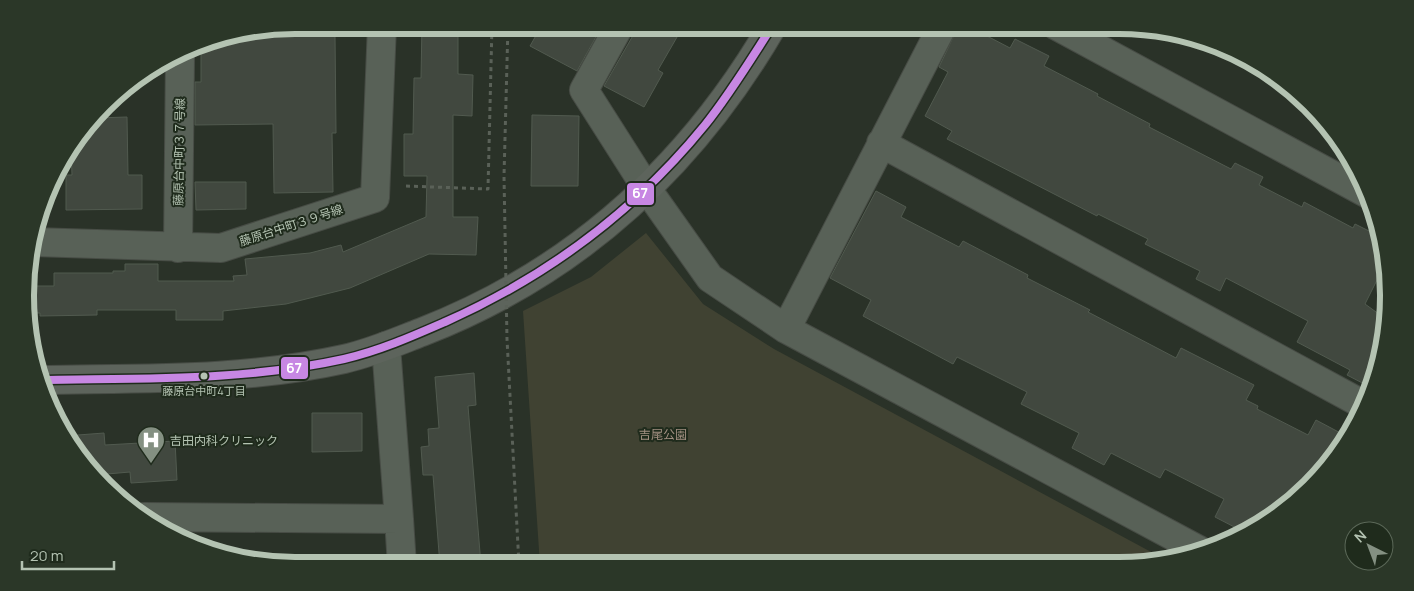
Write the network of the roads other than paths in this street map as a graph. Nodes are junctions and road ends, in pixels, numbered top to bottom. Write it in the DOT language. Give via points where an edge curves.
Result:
graph roads {
  1 [pos="382,34"];
  2 [pos="615,34"];
  3 [pos="768,34"];
  4 [pos="938,34"];
  5 [pos="1072,34"];
  6 [pos="180,61"];
  7 [pos="882,144"];
  8 [pos="1357,188"];
  9 [pos="647,189"];
  10 [pos="39,242"];
  11 [pos="178,248"];
  12 [pos="786,329"];
  13 [pos="386,346"];
  14 [pos="48,380"];
  15 [pos="1357,401"];
  16 [pos="157,517"];
  17 [pos="399,519"];
  18 [pos="1192,546"];
  19 [pos="401,557"];
  1 -- 11 [label="street, 藤原台中町３９号線" via="375,198 221,248"];
  2 -- 9 [label="street" via="584,90"];
  3 -- 9 [label="street" via="719,108"];
  4 -- 7 [label="street"];
  5 -- 8 [label="street"];
  6 -- 11 [label="street, 藤原台中町３７号線"];
  7 -- 12 [label="street"];
  7 -- 15 [label="street"];
  9 -- 12 [label="street" via="710,278"];
  9 -- 13 [label="street" via="581,247 532,278 482,306"];
  10 -- 11 [label="street, 藤原台中町３９号線"];
  12 -- 18 [label="street"];
  13 -- 14 [label="street" via="290,369 232,376"];
  13 -- 17 [label="street"];
  16 -- 17 [label="street"];
  17 -- 19 [label="street"];
}
